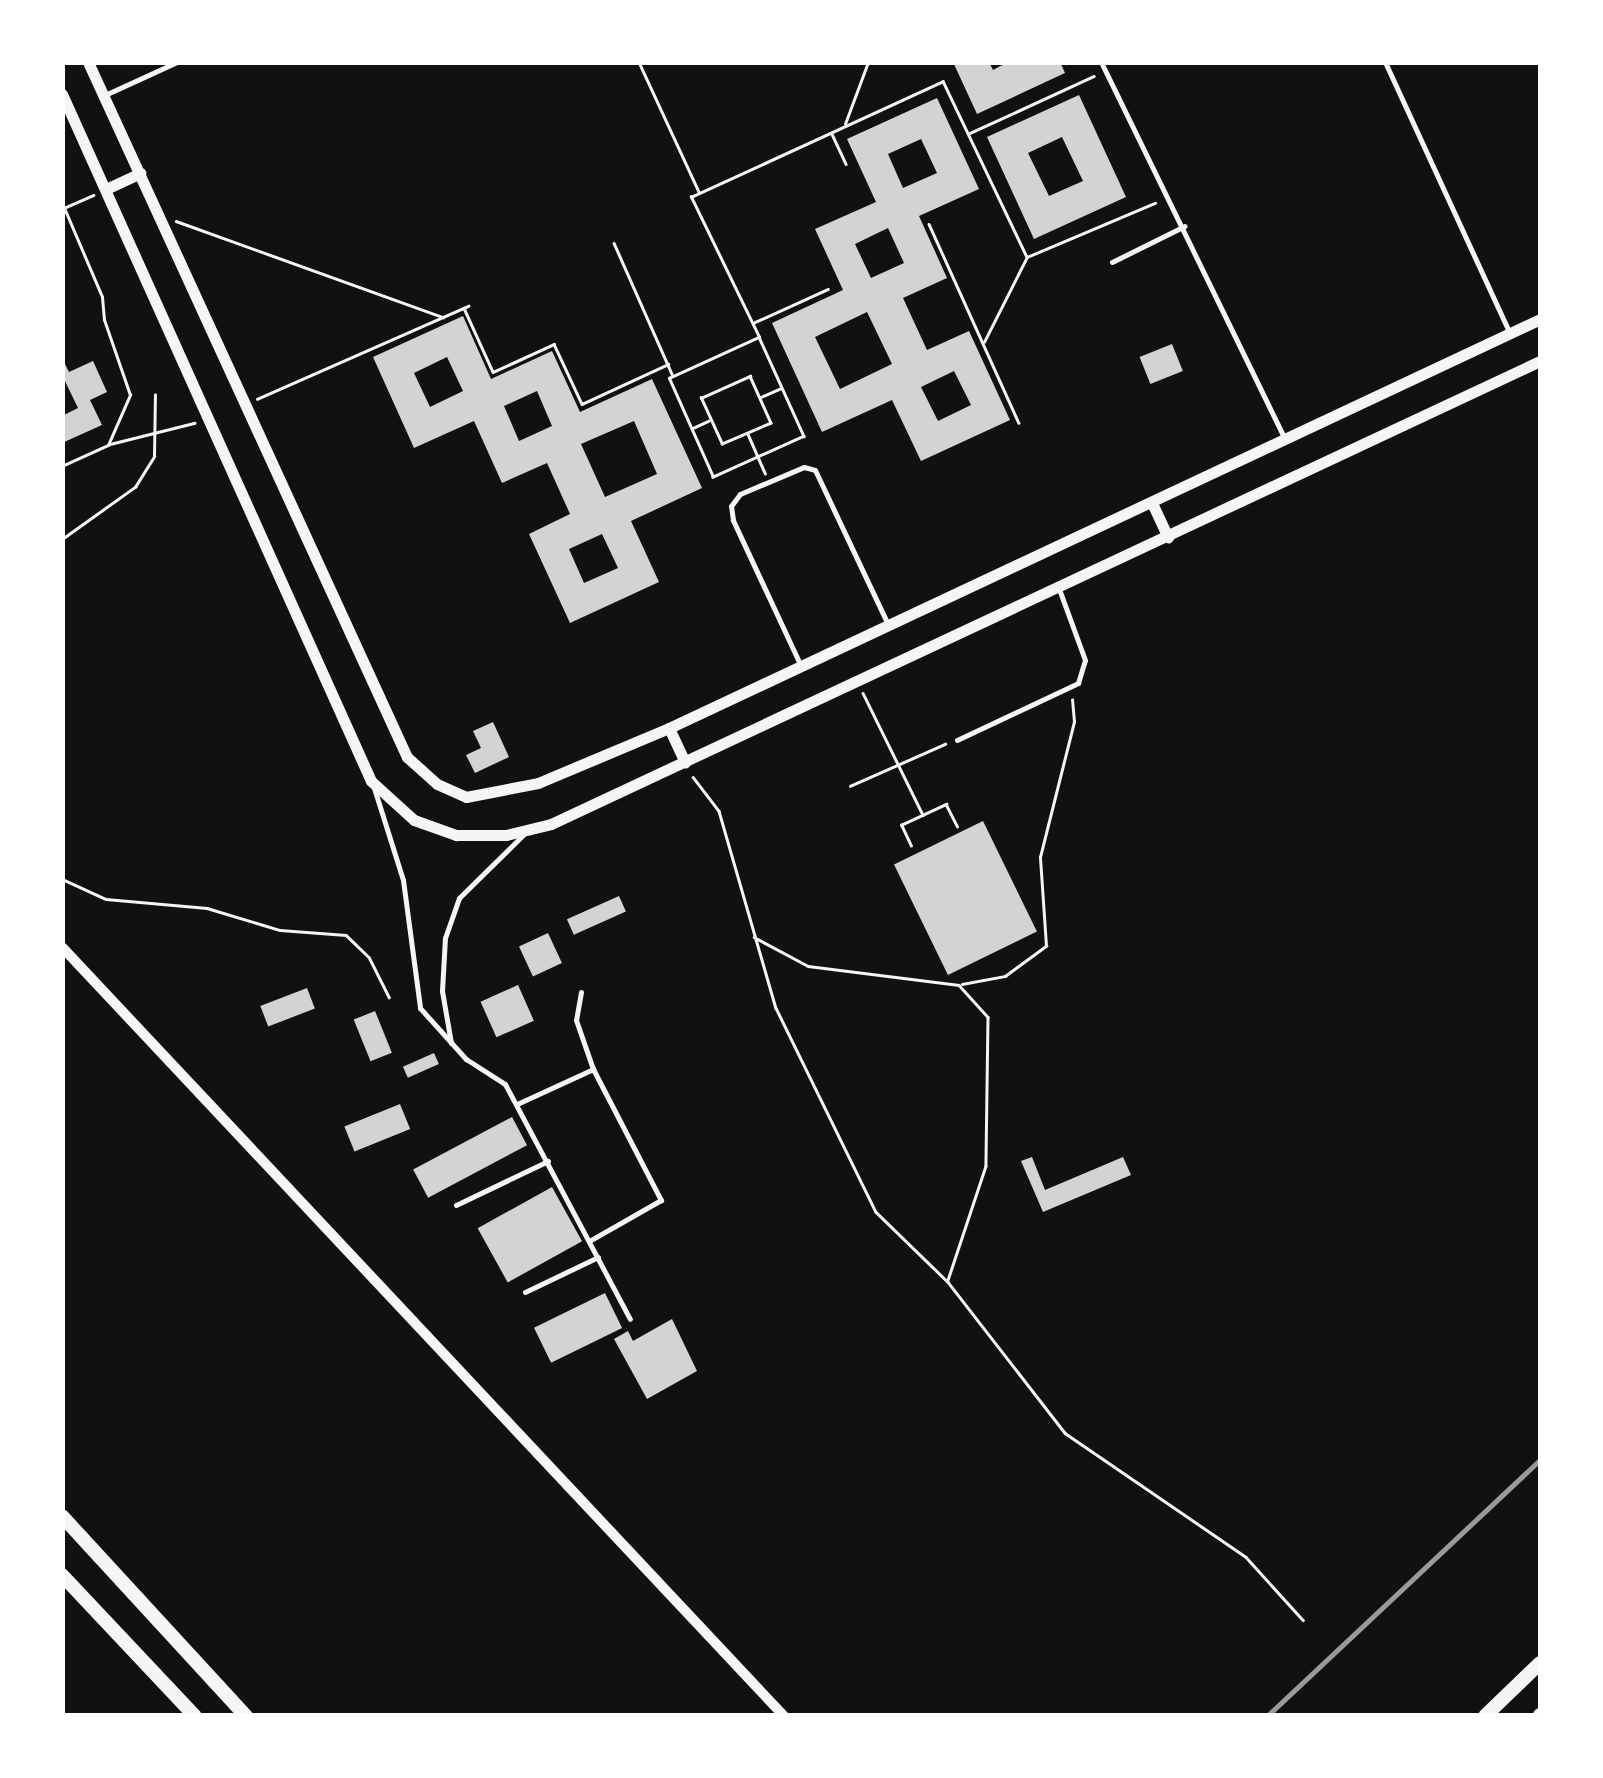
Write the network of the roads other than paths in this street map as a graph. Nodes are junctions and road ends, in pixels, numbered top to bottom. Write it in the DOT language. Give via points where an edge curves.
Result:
graph roads {
  1 [pos="88,62"];
  2 [pos="177,62"];
  3 [pos="1102,62"];
  4 [pos="1385,62"];
  5 [pos="62,94"];
  6 [pos="104,96"];
  7 [pos="141,174"];
  8 [pos="106,188"];
  9 [pos="1185,226"];
  10 [pos="1112,262"];
  11 [pos="1540,319"];
  12 [pos="1510,334"];
  13 [pos="1540,361"];
  14 [pos="1287,443"];
  15 [pos="1152,503"];
  16 [pos="1168,537"];
  17 [pos="1059,589"];
  18 [pos="888,625"];
  19 [pos="802,667"];
  20 [pos="669,728"];
  21 [pos="957,740"];
  22 [pos="685,763"];
  23 [pos="372,781"];
  24 [pos="527,832"];
  25 [pos="62,947"];
  26 [pos="581,992"];
  27 [pos="451,1043"];
  28 [pos="593,1068"];
  29 [pos="517,1104"];
  30 [pos="548,1161"];
  31 [pos="456,1205"];
  32 [pos="589,1241"];
  33 [pos="598,1257"];
  34 [pos="524,1292"];
  35 [pos="630,1319"];
  36 [pos="62,1516"];
  37 [pos="62,1575"];
  38 [pos="1540,1663"];
  39 [pos="194,1716"];
  40 [pos="246,1716"];
  41 [pos="784,1716"];
  42 [pos="1485,1716"];
  1 -- 6 [label="street"];
  2 -- 6 [label="lane"];
  3 -- 9 [label="lane"];
  4 -- 12 [label="lane"];
  5 -- 8 [label="street"];
  6 -- 7 [label="street"];
  7 -- 8 [label="street"];
  7 -- 20 [label="street" via="407,757 423,774 466,796 503,794"];
  8 -- 23 [label="street"];
  9 -- 10 [label="lane"];
  9 -- 14 [label="lane"];
  11 -- 12 [label="street"];
  12 -- 14 [label="street"];
  13 -- 16 [label="street"];
  14 -- 15 [label="street"];
  15 -- 16 [label="street"];
  15 -- 18 [label="street"];
  16 -- 17 [label="street"];
  17 -- 21 [label="lane" via="1084,671 1069,688"];
  17 -- 22 [label="street"];
  18 -- 19 [label="street"];
  18 -- 19 [label="lane" via="818,474 804,467 740,494 730,512"];
  19 -- 20 [label="street"];
  20 -- 22 [label="street"];
  22 -- 24 [label="street"];
  23 -- 24 [label="street" via="414,820 456,835"];
  23 -- 27 [label="lane" via="402,880 414,986 433,1028"];
  24 -- 27 [label="lane" via="458,898 444,938 442,991"];
  25 -- 41 [label="street"];
  26 -- 28 [label="lane" via="576,1020"];
  27 -- 29 [label="lane" via="505,1084"];
  28 -- 29 [label="lane"];
  28 -- 32 [label="lane" via="661,1200"];
  29 -- 30 [label="lane"];
  30 -- 31 [label="lane"];
  30 -- 32 [label="lane"];
  32 -- 33 [label="lane"];
  33 -- 34 [label="lane"];
  33 -- 35 [label="lane"];
  36 -- 40 [label="main road"];
  37 -- 39 [label="main road"];
  38 -- 42 [label="main road"];
}
